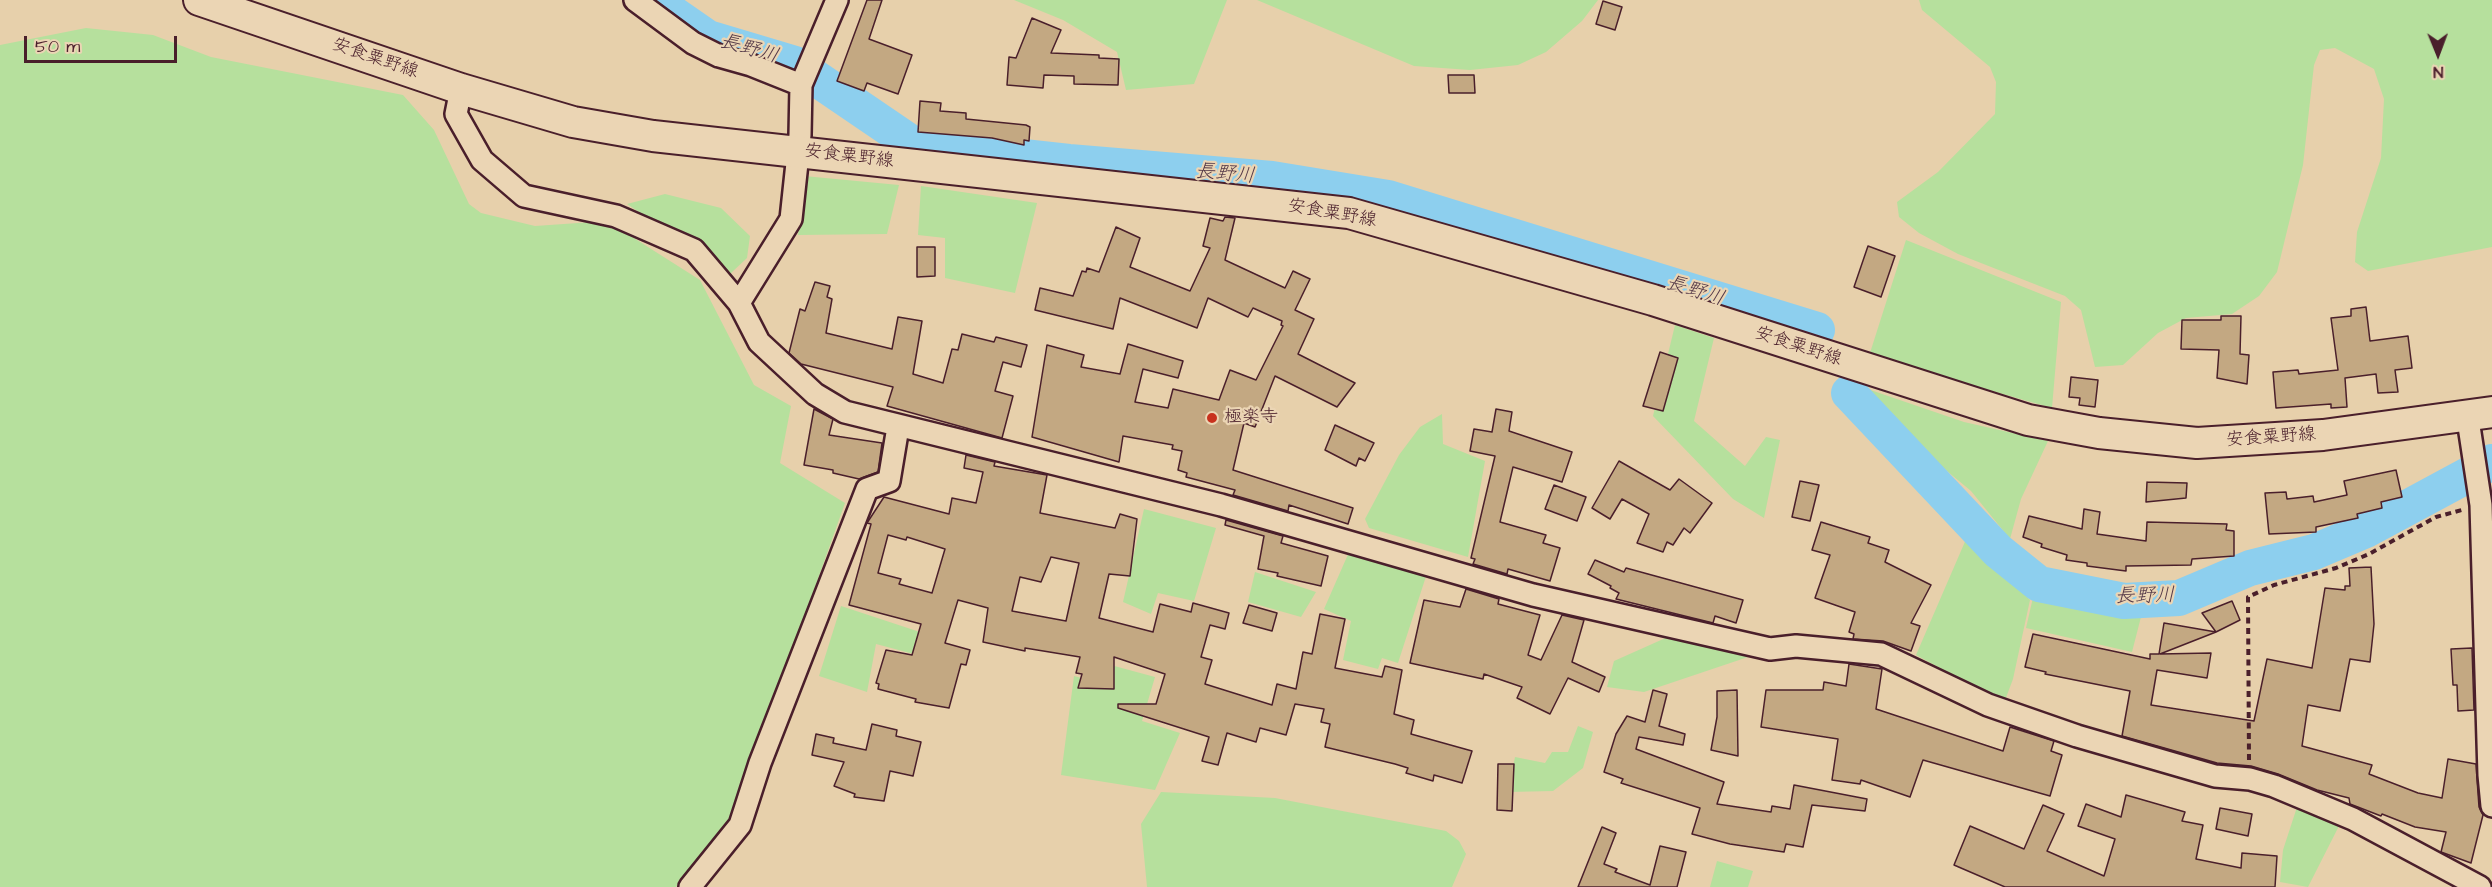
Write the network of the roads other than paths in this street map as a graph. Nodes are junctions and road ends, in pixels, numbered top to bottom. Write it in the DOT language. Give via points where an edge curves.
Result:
graph roads {
  1 [pos="635,0"];
  2 [pos="837,0"];
  3 [pos="208,10"];
  4 [pos="805,77"];
  5 [pos="461,88"];
  6 [pos="797,150"];
  7 [pos="739,303"];
  8 [pos="2480,412"];
  9 [pos="898,427"];
  10 [pos="2487,504"];
  11 [pos="2492,806"];
  12 [pos="690,887"];
  13 [pos="2480,887"];
  1 -- 4 [label="street" via="693,43 719,56"];
  2 -- 4 [label="street"];
  3 -- 5 [label="main road, 安食粟野線" via="344,48"];
  4 -- 6 [label="street"];
  5 -- 6 [label="main road, 安食粟野線" via="573,122 653,136"];
  5 -- 7 [label="street" via="456,114 482,160 524,196 616,216 694,250"];
  6 -- 7 [label="street" via="791,219"];
  6 -- 8 [label="main road, 安食粟野線" via="1349,213 1653,300 2028,420 2099,433 2197,443 2323,435"];
  7 -- 9 [label="street" via="759,342 814,394 845,412"];
  8 -- 10 [label="street"];
  9 -- 12 [label="street" via="889,481 867,489 740,825"];
  9 -- 13 [label="street" via="940,434 1221,505 1533,595 1770,649 1796,646 1881,654 1999,709 2215,776 2274,786 2353,819"];
  10 -- 11 [label="street"];
}
